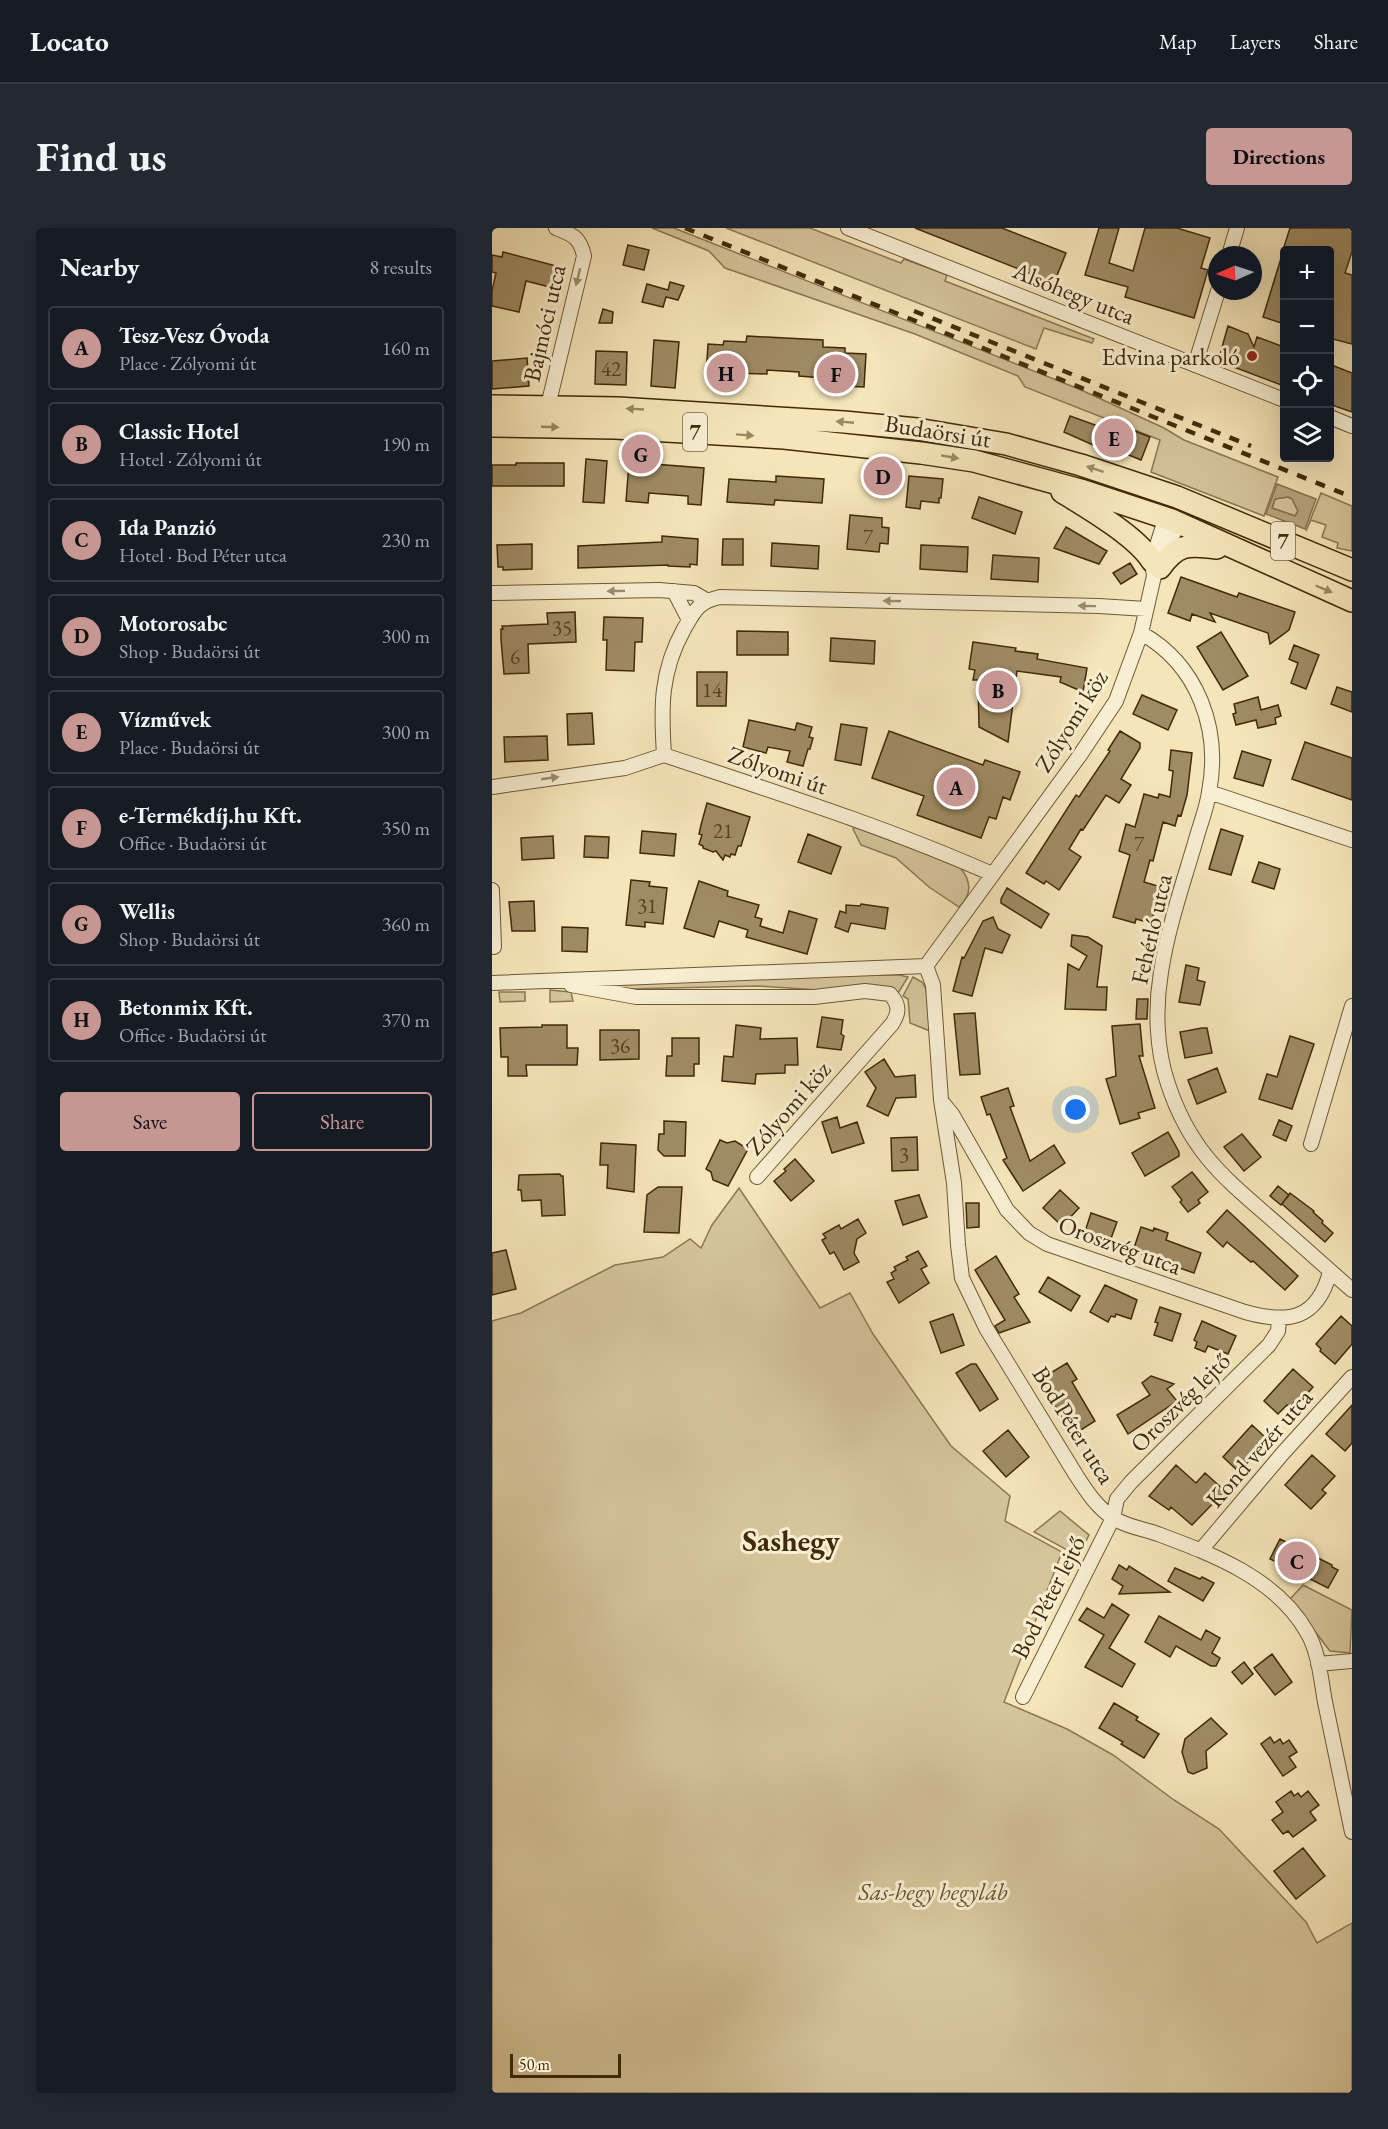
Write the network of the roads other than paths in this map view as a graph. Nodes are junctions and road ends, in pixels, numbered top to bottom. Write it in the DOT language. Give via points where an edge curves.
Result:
graph roads {
  1 [pos="556,228"];
  2 [pos="848,228"];
  3 [pos="1237,228"];
  4 [pos="1232,246"];
  5 [pos="1215,300"];
  6 [pos="1195,365"];
  7 [pos="1280,397"];
  8 [pos="492,406"];
  9 [pos="548,406"];
  10 [pos="1334,419"];
  11 [pos="492,426"];
  12 [pos="1352,426"];
  13 [pos="1036,476"];
  14 [pos="1150,488"];
  15 [pos="1228,518"];
  16 [pos="1170,526"];
  17 [pos="1235,550"];
  18 [pos="1155,568"];
  19 [pos="1352,570"];
  20 [pos="674,591"];
  21 [pos="492,593"];
  22 [pos="706,600"];
  23 [pos="1352,602"];
  24 [pos="1146,609"];
  25 [pos="689,620"];
  26 [pos="1141,633"];
  27 [pos="664,756"];
  28 [pos="492,787"];
  29 [pos="1209,792"];
  30 [pos="1352,840"];
  31 [pos="993,874"];
  32 [pos="492,890"];
  33 [pos="494,946"];
  34 [pos="926,966"];
  35 [pos="557,982"];
  36 [pos="492,983"];
  37 [pos="1352,1006"];
  38 [pos="941,1100"];
  39 [pos="1311,1144"];
  40 [pos="757,1177"];
  41 [pos="1330,1272"];
  42 [pos="1352,1290"];
  43 [pos="1279,1319"];
  44 [pos="1352,1377"];
  45 [pos="1113,1518"];
  46 [pos="1201,1550"];
  47 [pos="1352,1661"];
  48 [pos="1318,1664"];
  49 [pos="1023,1697"];
  50 [pos="1352,1832"];
  1 -- 9 [label="street, Bajmóci utca, one-way" via="574,236 584,256"];
  2 -- 6 [label="street, Alsóhegy utca"];
  3 -- 4 [label="street"];
  5 -- 6 [label="street"];
  6 -- 7 [label="street, Alsóhegy utca"];
  8 -- 9 [label="main road, Budaörsi út / 7"];
  14 -- 9 [label="main road, Budaörsi út / 7, one-way" via="1006,444 917,429 770,416"];
  10 -- 12 [label="street"];
  11 -- 13 [label="main road, Budaörsi út / 7, one-way" via="685,432 855,444 974,461"];
  13 -- 16 [label="main road, Budaörsi út / 7" via="1114,500"];
  13 -- 18 [label="main road" via="1143,547"];
  14 -- 15 [label="main road, Budaörsi út / 7"];
  14 -- 16 [label="main road" via="1166,505"];
  15 -- 16 [label="main road" via="1183,513"];
  15 -- 19 [label="main road, Budaörsi út / 7"];
  16 -- 17 [label="main road, Budaörsi út / 7"];
  16 -- 18 [label="street, Zólyomi köz"];
  17 -- 18 [label="main road" via="1193,545 1170,554"];
  17 -- 23 [label="main road, Budaörsi út / 7, one-way"];
  18 -- 24 [label="street, Zólyomi köz"];
  20 -- 21 [label="street, one-way"];
  20 -- 22 [label="street" via="694,593"];
  20 -- 25 [label="street"];
  24 -- 22 [label="street, one-way" via="737,597"];
  22 -- 25 [label="street"];
  24 -- 26 [label="street, Zólyomi köz"];
  25 -- 27 [label="street" via="668,663 665,679"];
  26 -- 29 [label="street, Fehérló utca" via="1170,653 1200,695 1209,736"];
  26 -- 31 [label="street, Zólyomi köz" via="1116,701"];
  28 -- 27 [label="street, one-way" via="625,768"];
  27 -- 31 [label="street, Zólyomi út" via="803,801"];
  29 -- 30 [label="street"];
  29 -- 41 [label="street, Fehérló utca" via="1160,972 1160,1055 1168,1085 1202,1153 1241,1194"];
  31 -- 34 [label="street"];
  32 -- 33 [label="street"];
  34 -- 35 [label="street"];
  34 -- 38 [label="street, Bod Péter utca" via="933,986"];
  35 -- 36 [label="street"];
  35 -- 40 [label="street, Zólyomi köz" via="636,997 814,997 876,991 890,994 896,1001 897,1017"];
  37 -- 39 [label="street"];
  38 -- 43 [label="street, Oroszvég utca" via="1007,1210 1029,1233 1070,1252 1245,1312"];
  38 -- 45 [label="street, Bod Péter utca" via="954,1183 962,1278 986,1328 1076,1475 1091,1498"];
  41 -- 42 [label="street, Fehérló utca"];
  41 -- 43 [label="street, Oroszvég utca" via="1319,1300 1303,1313"];
  43 -- 45 [label="street, Oroszvég lejtő" via="1278,1331 1269,1345 1117,1499"];
  44 -- 46 [label="street, Kond vezér utca"];
  45 -- 46 [label="street, Bod Péter utca"];
  45 -- 49 [label="street, Bod Péter lejtő"];
  46 -- 48 [label="street, Bod Péter utca" via="1254,1578 1284,1602 1308,1633"];
  47 -- 48 [label="street"];
  48 -- 50 [label="street, Bod Péter utca"];
}
